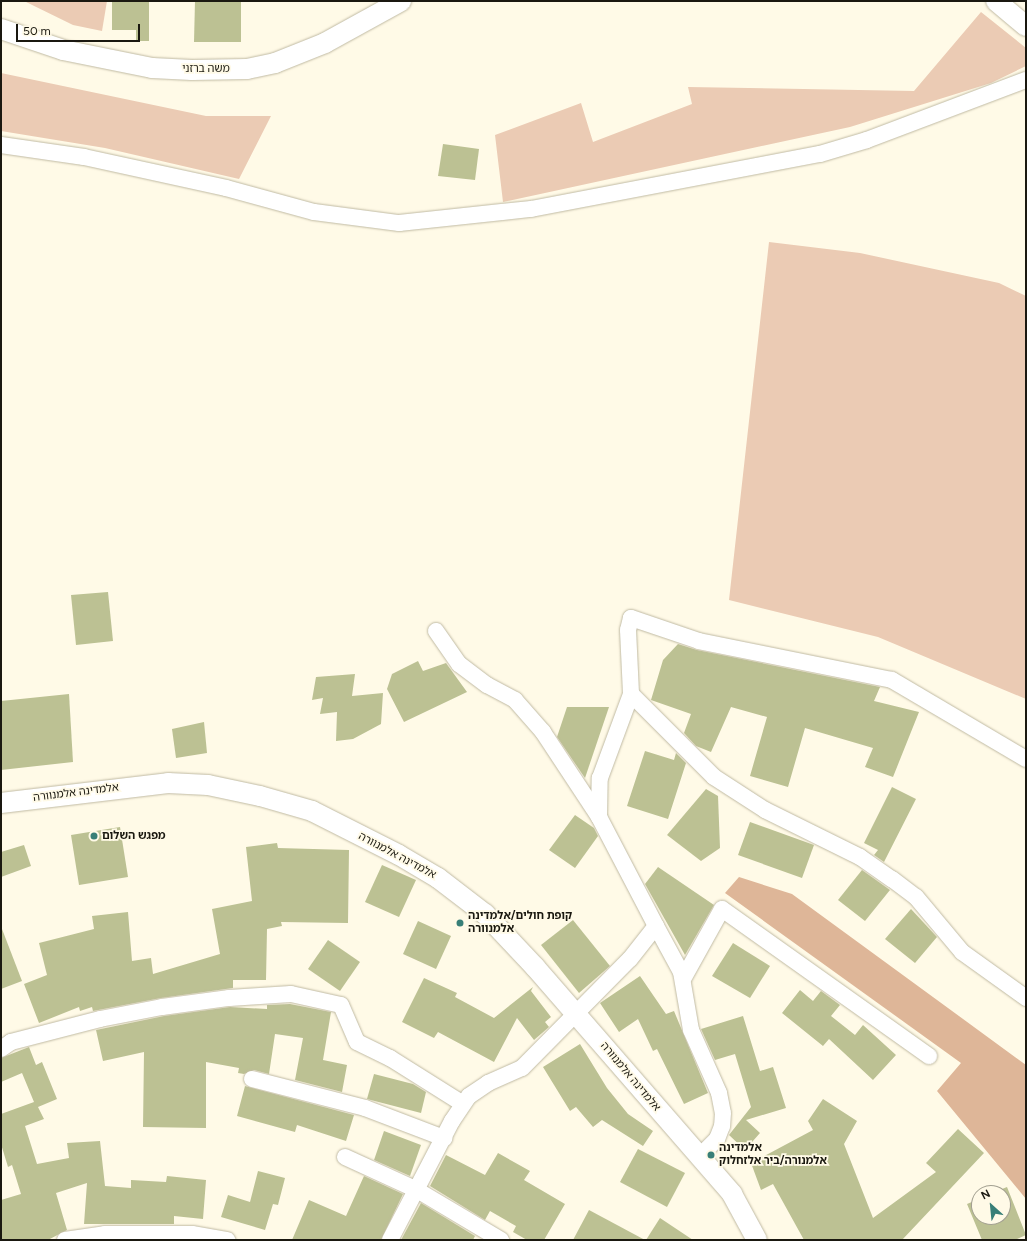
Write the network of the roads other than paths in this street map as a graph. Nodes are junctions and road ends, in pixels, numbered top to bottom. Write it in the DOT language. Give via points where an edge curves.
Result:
graph roads {
  1 [pos="401,1"];
  2 [pos="996,1"];
  3 [pos="1026,26"];
  4 [pos="1,29"];
  5 [pos="1026,80"];
  6 [pos="1,145"];
  7 [pos="436,631"];
  8 [pos="631,694"];
  9 [pos="1026,759"];
  10 [pos="1,803"];
  11 [pos="600,817"];
  12 [pos="656,926"];
  13 [pos="683,979"];
  14 [pos="1026,998"];
  15 [pos="577,1013"];
  16 [pos="1,1049"];
  17 [pos="929,1056"];
  18 [pos="252,1079"];
  19 [pos="463,1104"];
  20 [pos="444,1138"];
  21 [pos="699,1157"];
  22 [pos="345,1158"];
  23 [pos="417,1190"];
  24 [pos="65,1240"];
  25 [pos="227,1240"];
  26 [pos="390,1240"];
  27 [pos="501,1240"];
  28 [pos="757,1240"];
  1 -- 4 [label="street, משה ברזני" via="325,43 275,63 247,69 152,68 63,50"];
  2 -- 3 [label="street"];
  5 -- 6 [label="street" via="867,140 820,154 531,209 399,223 314,212 226,188 84,157"];
  7 -- 11 [label="street" via="459,664 487,685 515,700 543,732"];
  8 -- 9 [label="street" via="628,630 631,618 699,641 892,680"];
  8 -- 11 [label="street" via="600,778"];
  8 -- 14 [label="street" via="714,777 766,810 860,857 892,879 916,897 962,952"];
  10 -- 15 [label="street, אלמדינה אלמנוורה" via="168,783 208,785 312,811 438,878 484,914"];
  11 -- 12 [label="street"];
  12 -- 13 [label="street"];
  12 -- 15 [label="street" via="630,959"];
  13 -- 17 [label="street" via="722,909"];
  13 -- 21 [label="street" via="691,1030 718,1093 723,1113 717,1139"];
  15 -- 19 [label="street" via="522,1068 488,1083 469,1096"];
  15 -- 21 [label="street, אלמדינה אלמנוורה"];
  16 -- 19 [label="street" via="11,1042 100,1018 229,998 291,994 341,1005 357,1042 390,1058"];
  18 -- 20 [label="street" via="365,1108"];
  19 -- 20 [label="street"];
  20 -- 23 [label="street"];
  21 -- 28 [label="street, אלמדינה אלמנוורה" via="732,1194"];
  22 -- 23 [label="street"];
  23 -- 26 [label="street"];
  23 -- 27 [label="street"];
  24 -- 25 [label="street" via="105,1234 192,1234"];
}
